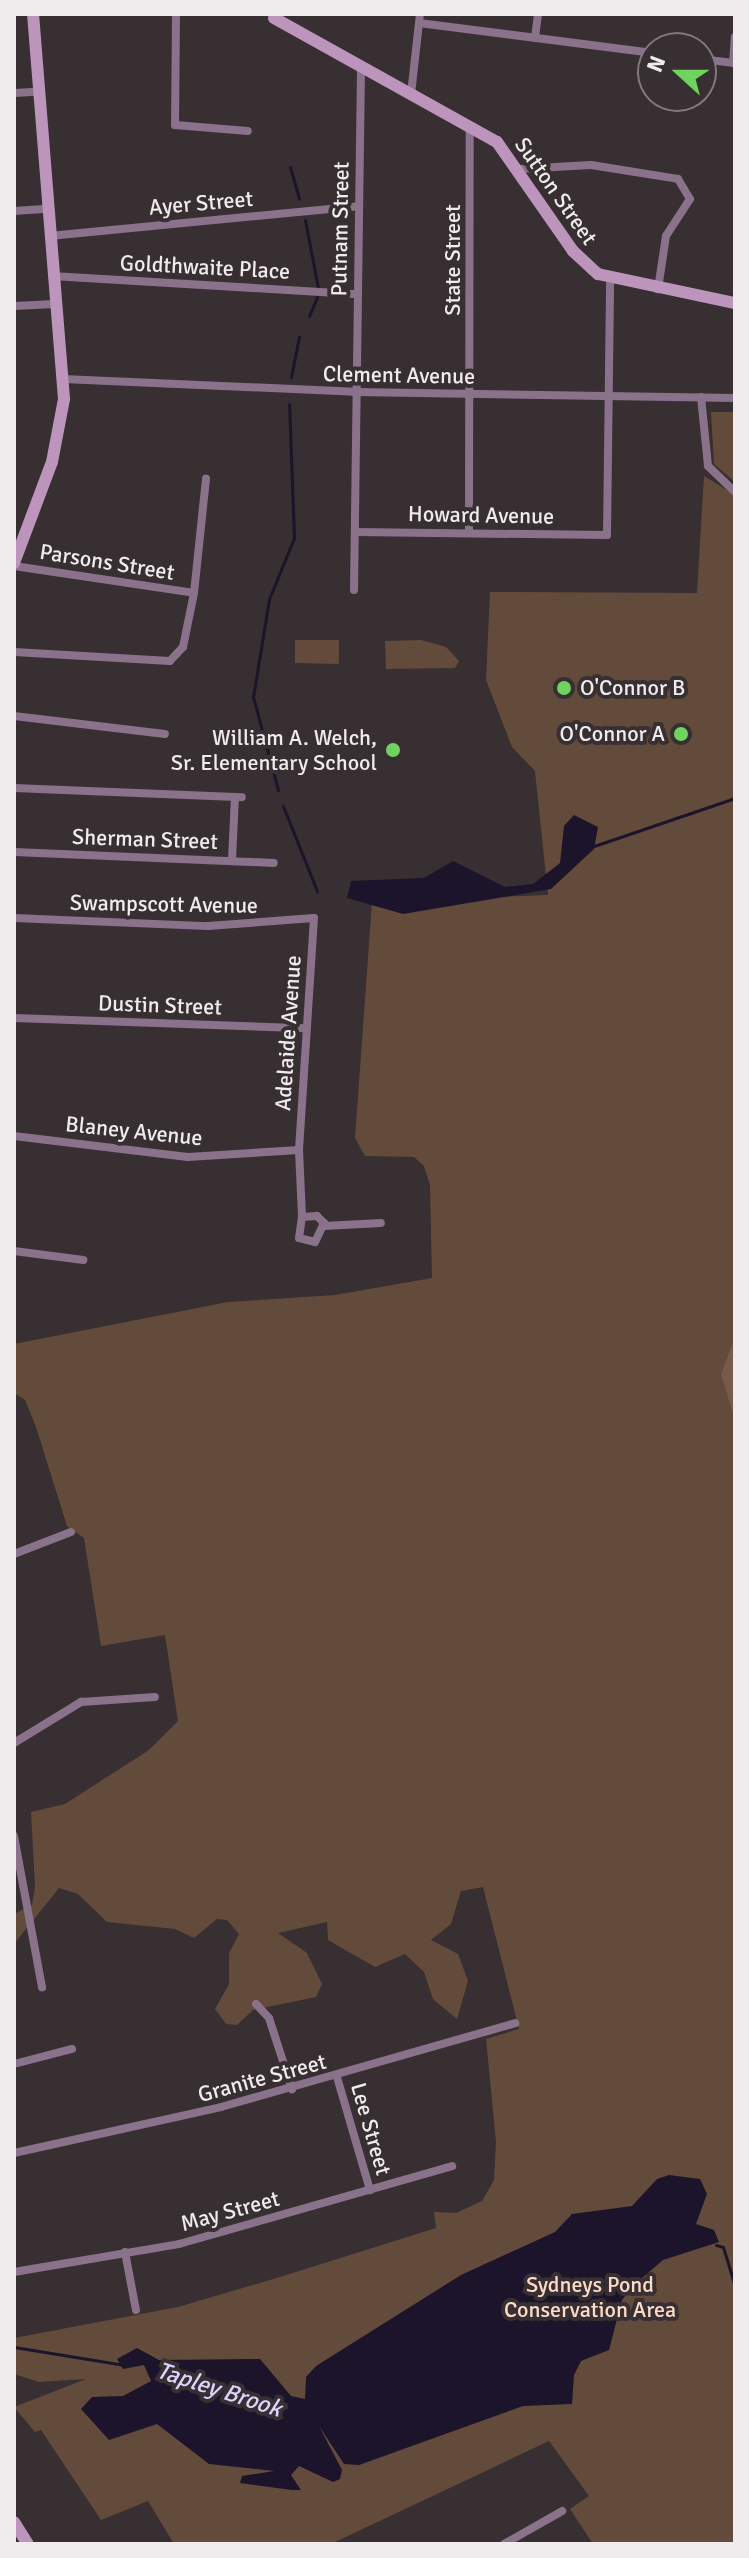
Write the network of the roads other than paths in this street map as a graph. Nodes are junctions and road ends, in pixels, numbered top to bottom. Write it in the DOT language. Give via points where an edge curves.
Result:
graph roads {
  1 [pos="33,14"];
  2 [pos="176,14"];
  3 [pos="538,14"];
  4 [pos="272,15"];
  5 [pos="419,19"];
  6 [pos="735,37"];
  7 [pos="535,38"];
  8 [pos="637,51"];
  9 [pos="734,63"];
  10 [pos="361,66"];
  11 [pos="36,92"];
  12 [pos="14,93"];
  13 [pos="411,94"];
  14 [pos="470,126"];
  15 [pos="248,131"];
  16 [pos="519,169"];
  17 [pos="359,206"];
  18 [pos="44,209"];
  19 [pos="14,211"];
  20 [pos="46,236"];
  21 [pos="52,276"];
  22 [pos="610,279"];
  23 [pos="657,289"];
  24 [pos="357,294"];
  25 [pos="735,303"];
  26 [pos="55,304"];
  27 [pos="14,306"];
  28 [pos="63,379"];
  29 [pos="355,392"];
  30 [pos="472,394"];
  31 [pos="610,397"];
  32 [pos="701,397"];
  33 [pos="735,398"];
  34 [pos="206,479"];
  35 [pos="735,492"];
  36 [pos="356,532"];
  37 [pos="469,533"];
  38 [pos="14,564"];
  39 [pos="354,590"];
  40 [pos="194,593"];
  41 [pos="14,652"];
  42 [pos="14,716"];
  43 [pos="165,734"];
  44 [pos="14,788"];
  45 [pos="14,852"];
  46 [pos="232,860"];
  47 [pos="274,863"];
  48 [pos="14,918"];
  49 [pos="314,918"];
  50 [pos="14,1018"];
  51 [pos="305,1028"];
  52 [pos="14,1136"];
  53 [pos="299,1150"];
  54 [pos="302,1217"];
  55 [pos="381,1223"];
  56 [pos="324,1226"];
  57 [pos="14,1251"];
  58 [pos="83,1260"];
  59 [pos="71,1532"];
  60 [pos="14,1554"];
  61 [pos="155,1697"];
  62 [pos="14,1743"];
  63 [pos="14,1836"];
  64 [pos="42,1987"];
  65 [pos="256,2004"];
  66 [pos="515,2023"];
  67 [pos="72,2049"];
  68 [pos="14,2064"];
  69 [pos="337,2077"];
  70 [pos="292,2089"];
  71 [pos="14,2153"];
  72 [pos="452,2166"];
  73 [pos="370,2190"];
  74 [pos="125,2252"];
  75 [pos="14,2272"];
  76 [pos="136,2310"];
  77 [pos="562,2511"];
  78 [pos="14,2522"];
  79 [pos="28,2544"];
  80 [pos="504,2544"];
  1 -- 11 [label="main road"];
  2 -- 15 [label="street" via="175,125"];
  3 -- 7 [label="street"];
  4 -- 10 [label="main road, Sutton Street"];
  5 -- 7 [label="street"];
  5 -- 13 [label="street"];
  6 -- 9 [label="street"];
  7 -- 8 [label="street"];
  10 -- 13 [label="main road, Sutton Street"];
  10 -- 17 [label="street, Putnam Street"];
  11 -- 12 [label="street"];
  11 -- 18 [label="main road"];
  13 -- 14 [label="main road, Sutton Street"];
  14 -- 16 [label="main road, Sutton Street" via="497,142"];
  14 -- 30 [label="street, State Street"];
  16 -- 22 [label="main road, Sutton Street" via="573,251"];
  16 -- 23 [label="street" via="604,166 678,179 690,199 666,236"];
  17 -- 20 [label="street, Ayer Street"];
  17 -- 24 [label="street, Putnam Street"];
  18 -- 19 [label="street"];
  18 -- 20 [label="main road"];
  20 -- 21 [label="main road"];
  21 -- 24 [label="street, Goldthwaite Place"];
  21 -- 26 [label="main road"];
  22 -- 23 [label="main road, Sutton Street"];
  22 -- 31 [label="street"];
  23 -- 25 [label="main road, Sutton Street"];
  24 -- 29 [label="street, Putnam Street"];
  26 -- 27 [label="street"];
  26 -- 28 [label="main road"];
  28 -- 29 [label="street, Clement Avenue"];
  28 -- 38 [label="main road" via="52,462"];
  29 -- 30 [label="street, Clement Avenue"];
  29 -- 36 [label="street, Putnam Street"];
  30 -- 31 [label="street, Clement Avenue"];
  30 -- 37 [label="street, State Street"];
  31 -- 32 [label="street, Clement Avenue"];
  31 -- 37 [label="street, Howard Avenue" via="607,535"];
  32 -- 33 [label="street, Clement Avenue"];
  32 -- 35 [label="street" via="706,462"];
  34 -- 40 [label="street, Parsons Street"];
  36 -- 37 [label="street, Howard Avenue"];
  36 -- 39 [label="street, Putnam Street"];
  38 -- 40 [label="street, Parsons Street"];
  40 -- 41 [label="street, Parsons Street" via="183,647 170,661"];
  42 -- 43 [label="street"];
  44 -- 46 [label="street" via="238,797"];
  45 -- 46 [label="street, Sherman Street"];
  46 -- 47 [label="street, Sherman Street"];
  48 -- 49 [label="street, Swampscott Avenue" via="208,926"];
  49 -- 51 [label="street, Adelaide Avenue"];
  50 -- 51 [label="street, Dustin Street"];
  51 -- 53 [label="street, Adelaide Avenue"];
  52 -- 53 [label="street, Blaney Avenue" via="188,1157"];
  53 -- 54 [label="street, Adelaide Avenue"];
  54 -- 56 [label="street" via="317,1216"];
  54 -- 56 [label="street" via="296,1231 304,1242 315,1242"];
  55 -- 56 [label="street"];
  57 -- 58 [label="street"];
  59 -- 60 [label="street"];
  61 -- 62 [label="street" via="81,1702"];
  63 -- 64 [label="street"];
  65 -- 70 [label="street" via="269,2018"];
  66 -- 69 [label="street, Granite Street"];
  67 -- 68 [label="street"];
  69 -- 70 [label="street, Granite Street"];
  69 -- 73 [label="street, Lee Street"];
  70 -- 71 [label="street, Granite Street"];
  72 -- 73 [label="street, May Street"];
  73 -- 74 [label="street, May Street" via="179,2244"];
  74 -- 75 [label="street, May Street"];
  74 -- 76 [label="street"];
  77 -- 80 [label="street"];
  78 -- 79 [label="main road"];
}
